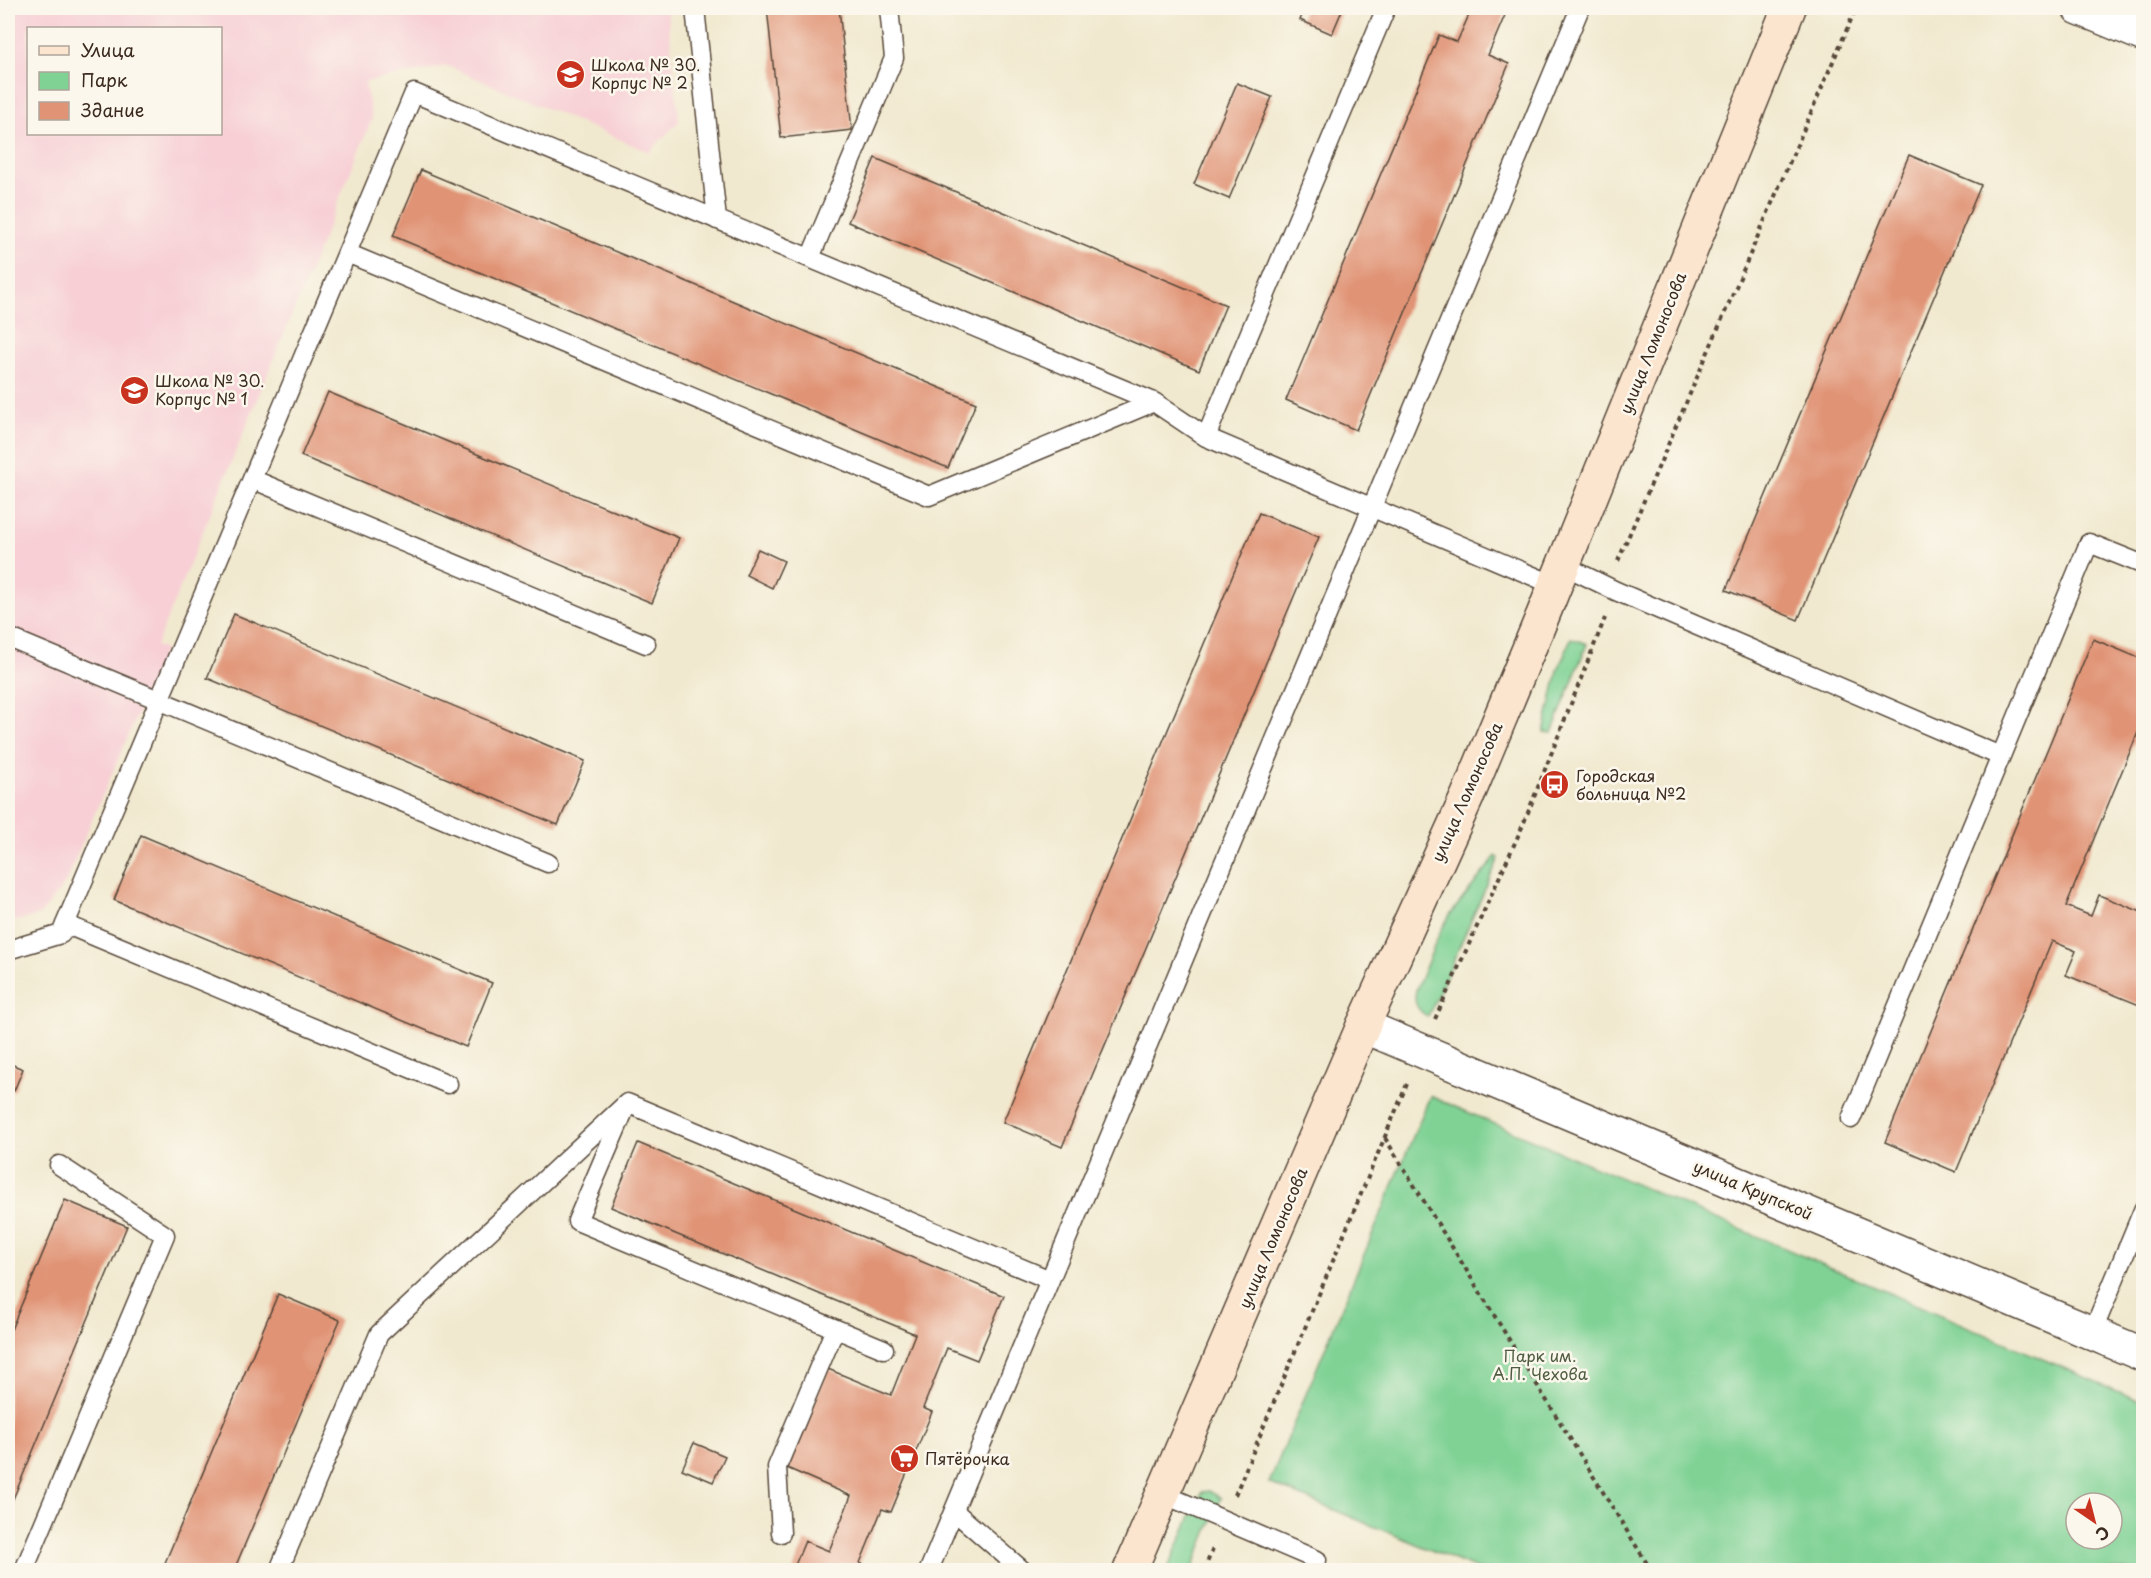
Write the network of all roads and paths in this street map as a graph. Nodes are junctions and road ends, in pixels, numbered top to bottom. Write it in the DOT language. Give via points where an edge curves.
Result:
graph roads {
  1 [pos="695,8"];
  2 [pos="889,8"];
  3 [pos="1386,8"];
  4 [pos="1580,8"];
  5 [pos="1789,8"];
  6 [pos="1856,8"];
  7 [pos="2079,8"];
  8 [pos="2144,34"];
  9 [pos="717,220"];
  10 [pos="347,253"];
  11 [pos="810,258"];
  12 [pos="1154,402"];
  13 [pos="1206,437"];
  14 [pos="252,479"];
  15 [pos="1372,507"];
  16 [pos="2144,565"];
  17 [pos="1558,575"];
  18 [pos="1616,591"];
  19 [pos="8,637"];
  20 [pos="646,644"];
  21 [pos="159,700"];
  22 [pos="2000,756"];
  23 [pos="548,863"];
  24 [pos="65,924"];
  25 [pos="8,950"];
  26 [pos="1363,1026"];
  27 [pos="1421,1051"];
  28 [pos="448,1084"];
  29 [pos="627,1103"];
  30 [pos="1851,1119"];
  31 [pos="1385,1137"];
  32 [pos="59,1165"];
  33 [pos="2144,1208"];
  34 [pos="1050,1280"];
  35 [pos="835,1329"];
  36 [pos="2092,1333"];
  37 [pos="884,1349"];
  38 [pos="2144,1355"];
  39 [pos="1163,1494"];
  40 [pos="954,1511"];
  41 [pos="1225,1520"];
  42 [pos="781,1533"];
  43 [pos="1317,1560"];
  44 [pos="24,1570"];
  45 [pos="279,1570"];
  46 [pos="929,1570"];
  47 [pos="1022,1570"];
  48 [pos="1130,1570"];
  49 [pos="1204,1570"];
  50 [pos="1652,1570"];
  1 -- 9 [label="lane"];
  2 -- 11 [label="lane" via="894,57"];
  3 -- 13 [label="lane"];
  4 -- 15 [label="lane"];
  5 -- 17 [label="main road, улица Ломоносова"];
  6 -- 18 [label="path" via="1617,564"];
  7 -- 8 [label="street"];
  9 -- 10 [label="lane" via="414,93"];
  9 -- 11 [label="lane"];
  10 -- 12 [label="lane" via="929,496"];
  10 -- 14 [label="lane"];
  11 -- 12 [label="lane"];
  12 -- 13 [label="lane"];
  13 -- 15 [label="lane"];
  14 -- 20 [label="lane"];
  14 -- 21 [label="lane"];
  15 -- 17 [label="lane"];
  15 -- 34 [label="lane"];
  16 -- 22 [label="lane" via="2089,543"];
  17 -- 18 [label="lane"];
  17 -- 26 [label="main road, улица Ломоносова" via="1468,795"];
  18 -- 22 [label="lane"];
  18 -- 27 [label="path" via="1523,825"];
  19 -- 21 [label="lane"];
  21 -- 23 [label="lane"];
  21 -- 24 [label="lane"];
  22 -- 30 [label="lane"];
  24 -- 25 [label="lane" via="61,934"];
  24 -- 28 [label="lane"];
  26 -- 27 [label="street, улица Крупской"];
  26 -- 39 [label="main road, улица Ломоносова"];
  27 -- 31 [label="path"];
  27 -- 36 [label="street, улица Крупской"];
  29 -- 34 [label="lane"];
  29 -- 35 [label="lane" via="577,1221"];
  29 -- 45 [label="lane" via="379,1334"];
  31 -- 41 [label="path"];
  31 -- 50 [label="path"];
  32 -- 44 [label="lane" via="165,1235"];
  33 -- 36 [label="lane"];
  34 -- 40 [label="lane"];
  35 -- 37 [label="lane"];
  35 -- 42 [label="lane" via="777,1467"];
  36 -- 38 [label="street, улица Крупской"];
  39 -- 41 [label="lane"];
  39 -- 48 [label="main road, улица Ломоносова"];
  40 -- 46 [label="lane"];
  40 -- 47 [label="lane"];
  41 -- 43 [label="lane"];
  41 -- 49 [label="path"];
}
